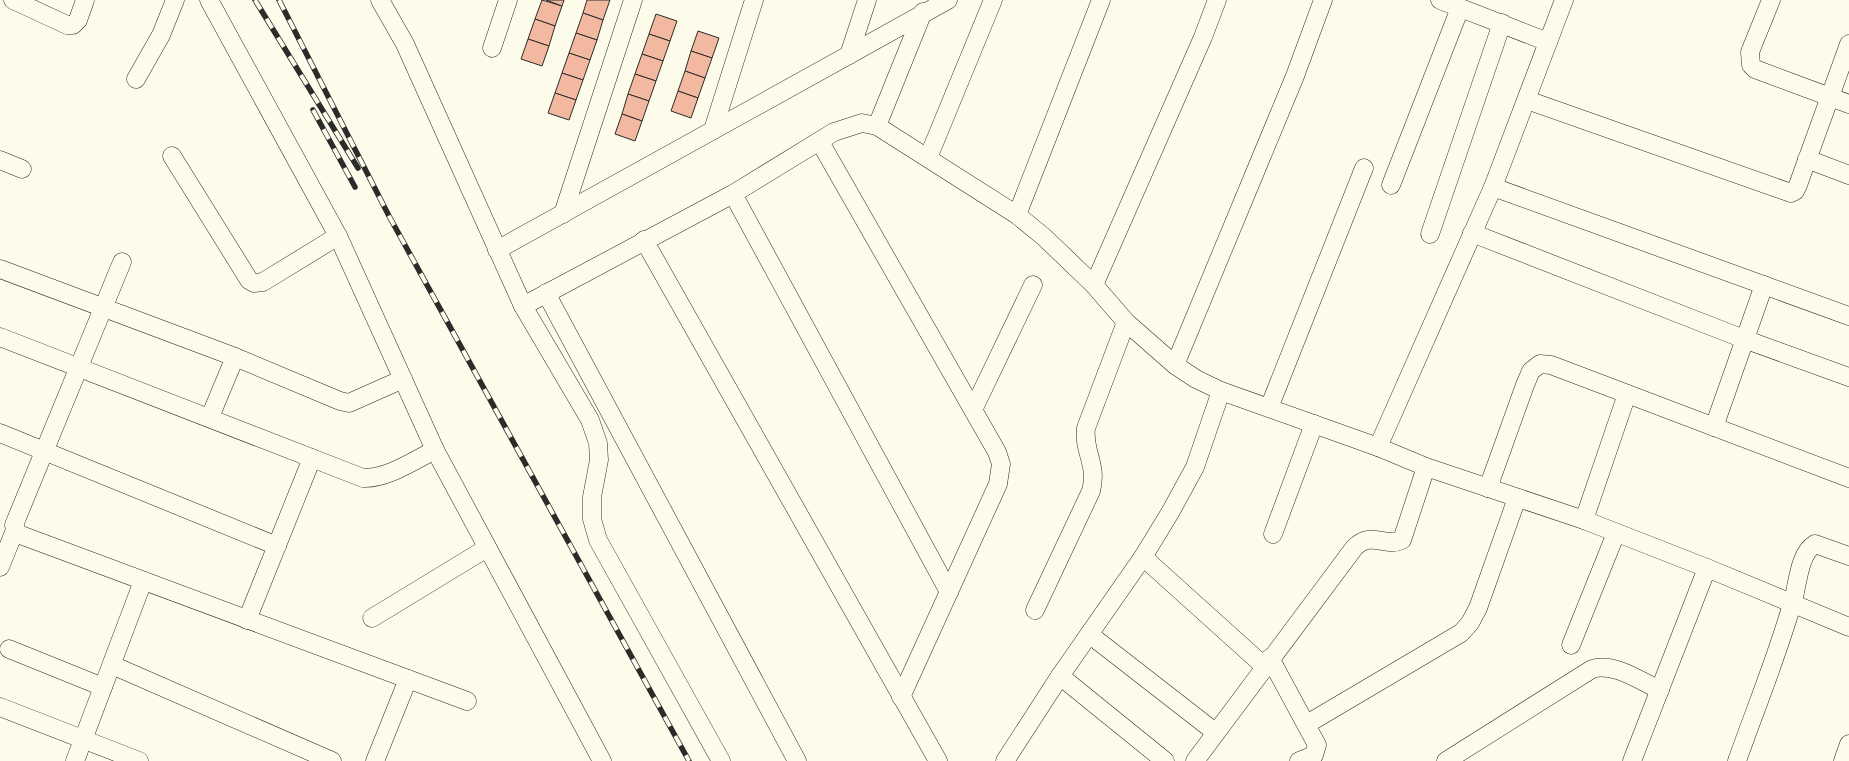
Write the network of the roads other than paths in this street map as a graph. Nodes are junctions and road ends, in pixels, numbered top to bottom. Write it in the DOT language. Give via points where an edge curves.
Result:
graph roads {
  1 [pos="12,0"];
  2 [pos="85,0"];
  3 [pos="175,0"];
  4 [pos="209,0"];
  5 [pos="380,0"];
  6 [pos="508,0"];
  7 [pos="633,0"];
  8 [pos="754,0"];
  9 [pos="867,0"];
  10 [pos="948,0"];
  11 [pos="993,0"];
  12 [pos="1101,0"];
  13 [pos="1217,0"];
  14 [pos="1323,0"];
  15 [pos="1440,0"];
  16 [pos="1564,0"];
  17 [pos="1771,0"];
  18 [pos="1460,8"];
  19 [pos="923,12"];
  20 [pos="1502,22"];
  21 [pos="1548,42"];
  22 [pos="1849,44"];
  23 [pos="492,48"];
  24 [pos="849,55"];
  25 [pos="136,79"];
  26 [pos="1830,96"];
  27 [pos="1527,100"];
  28 [pos="1849,104"];
  29 [pos="877,126"];
  30 [pos="713,130"];
  31 [pos="820,142"];
  32 [pos="172,156"];
  33 [pos="928,158"];
  34 [pos="1807,159"];
  35 [pos="0,160"];
  36 [pos="1364,168"];
  37 [pos="22,169"];
  38 [pos="1849,175"];
  39 [pos="1390,185"];
  40 [pos="1493,187"];
  41 [pos="733,194"];
  42 [pos="562,214"];
  43 [pos="1017,215"];
  44 [pos="1472,232"];
  45 [pos="1430,234"];
  46 [pos="338,236"];
  47 [pos="644,240"];
  48 [pos="497,250"];
  49 [pos="122,262"];
  50 [pos="0,269"];
  51 [pos="1034,285"];
  52 [pos="1094,285"];
  53 [pos="1764,285"];
  54 [pos="546,293"];
  55 [pos="523,306"];
  56 [pos="102,308"];
  57 [pos="1849,316"];
  58 [pos="1126,322"];
  59 [pos="0,337"];
  60 [pos="1744,339"];
  61 [pos="235,357"];
  62 [pos="1175,365"];
  63 [pos="77,368"];
  64 [pos="1849,377"];
  65 [pos="403,379"];
  66 [pos="1221,391"];
  67 [pos="1627,394"];
  68 [pos="1268,408"];
  69 [pos="973,410"];
  70 [pos="210,417"];
  71 [pos="1314,424"];
  72 [pos="1714,427"];
  73 [pos="0,433"];
  74 [pos="1378,447"];
  75 [pos="435,450"];
  76 [pos="43,451"];
  77 [pos="312,458"];
  78 [pos="1426,467"];
  79 [pos="1849,478"];
  80 [pos="1488,488"];
  81 [pos="1517,498"];
  82 [pos="1584,520"];
  83 [pos="15,530"];
  84 [pos="1616,533"];
  85 [pos="1273,534"];
  86 [pos="277,546"];
  87 [pos="487,548"];
  88 [pos="1849,556"];
  89 [pos="1143,557"];
  90 [pos="0,567"];
  91 [pos="1707,568"];
  92 [pos="143,581"];
  93 [pos="949,592"];
  94 [pos="1792,604"];
  95 [pos="1035,610"];
  96 [pos="372,618"];
  97 [pos="247,620"];
  98 [pos="1849,627"];
  99 [pos="1089,634"];
  100 [pos="1572,645"];
  101 [pos="9,649"];
  102 [pos="1267,662"];
  103 [pos="112,665"];
  104 [pos="1060,676"];
  105 [pos="408,679"];
  106 [pos="103,687"];
  107 [pos="1660,690"];
  108 [pos="901,698"];
  109 [pos="467,701"];
  110 [pos="0,707"];
  111 [pos="1307,724"];
  112 [pos="1215,732"];
  113 [pos="83,739"];
  114 [pos="1849,744"];
  115 [pos="75,761"];
  116 [pos="139,761"];
  117 [pos="332,761"];
  118 [pos="375,761"];
  119 [pos="602,761"];
  120 [pos="721,761"];
  121 [pos="797,761"];
  122 [pos="938,761"];
  123 [pos="1005,761"];
  124 [pos="1165,761"];
  125 [pos="1195,761"];
  126 [pos="1298,761"];
  127 [pos="1446,761"];
  128 [pos="1632,761"];
  129 [pos="1737,761"];
  130 [pos="1843,761"];
  1 -- 2 [label="street" via="67,25 74,25 78,20"];
  3 -- 25 [label="street" via="161,35"];
  4 -- 46 [label="street"];
  5 -- 48 [label="street" via="404,44"];
  6 -- 23 [label="street"];
  7 -- 42 [label="street"];
  8 -- 30 [label="street"];
  9 -- 24 [label="street"];
  10 -- 19 [label="street"];
  11 -- 33 [label="street"];
  12 -- 43 [label="street"];
  13 -- 52 [label="street"];
  14 -- 62 [label="street"];
  15 -- 18 [label="street"];
  16 -- 21 [label="street"];
  17 -- 26 [label="street" via="1750,52 1751,64 1756,69"];
  18 -- 20 [label="street"];
  18 -- 39 [label="street"];
  19 -- 24 [label="street"];
  19 -- 29 [label="street"];
  20 -- 21 [label="street"];
  20 -- 45 [label="street"];
  21 -- 27 [label="street"];
  22 -- 26 [label="street"];
  24 -- 30 [label="street"];
  26 -- 28 [label="street"];
  26 -- 34 [label="street"];
  27 -- 34 [label="street" via="1791,193 1796,191"];
  27 -- 40 [label="street"];
  29 -- 31 [label="street" via="862,123 845,127"];
  29 -- 33 [label="street"];
  30 -- 42 [label="street"];
  31 -- 41 [label="street"];
  31 -- 69 [label="street"];
  32 -- 46 [label="street" via="254,283 264,282"];
  33 -- 43 [label="street"];
  34 -- 38 [label="street"];
  35 -- 37 [label="street"];
  36 -- 68 [label="street"];
  40 -- 44 [label="street"];
  40 -- 53 [label="street"];
  41 -- 47 [label="street"];
  41 -- 93 [label="street"];
  42 -- 48 [label="street"];
  43 -- 52 [label="street"];
  44 -- 60 [label="street"];
  44 -- 74 [label="street"];
  46 -- 65 [label="street"];
  47 -- 54 [label="street"];
  47 -- 108 [label="street"];
  48 -- 55 [label="street"];
  49 -- 56 [label="street"];
  50 -- 56 [label="street"];
  51 -- 69 [label="street"];
  52 -- 58 [label="street"];
  53 -- 57 [label="street"];
  53 -- 60 [label="street"];
  54 -- 55 [label="street"];
  54 -- 121 [label="street"];
  55 -- 120 [label="street" via="594,430 599,460 592,496 592,519 598,540"];
  56 -- 61 [label="street"];
  56 -- 63 [label="street"];
  58 -- 62 [label="street"];
  58 -- 95 [label="street" via="1086,428 1084,439 1094,466 1091,491"];
  59 -- 63 [label="street"];
  60 -- 64 [label="street"];
  60 -- 72 [label="street"];
  61 -- 65 [label="street" via="349,403"];
  61 -- 70 [label="street"];
  62 -- 66 [label="street"];
  63 -- 70 [label="street"];
  63 -- 76 [label="street"];
  65 -- 75 [label="street"];
  66 -- 68 [label="street"];
  66 -- 89 [label="street" via="1195,467"];
  67 -- 72 [label="street"];
  67 -- 80 [label="street" via="1551,365 1540,364 1531,371"];
  67 -- 82 [label="street"];
  68 -- 71 [label="street"];
  69 -- 93 [label="street" via="997,452 1001,474"];
  70 -- 77 [label="street"];
  71 -- 74 [label="street"];
  71 -- 85 [label="street"];
  72 -- 79 [label="street"];
  73 -- 76 [label="street"];
  74 -- 78 [label="street"];
  75 -- 77 [label="street" via="373,478"];
  75 -- 87 [label="street"];
  76 -- 83 [label="street" via="14,525"];
  76 -- 86 [label="street"];
  77 -- 86 [label="street"];
  78 -- 80 [label="street"];
  78 -- 102 [label="street" via="1402,540 1370,539 1359,543"];
  80 -- 81 [label="street"];
  81 -- 82 [label="street"];
  81 -- 111 [label="street" via="1478,608 1462,633"];
  82 -- 84 [label="street"];
  83 -- 90 [label="street"];
  83 -- 92 [label="street" via="22,536"];
  84 -- 91 [label="street"];
  84 -- 100 [label="street"];
  86 -- 97 [label="street"];
  87 -- 96 [label="street"];
  87 -- 119 [label="street"];
  88 -- 94 [label="street" via="1815,544 1809,548"];
  89 -- 99 [label="street"];
  89 -- 102 [label="street"];
  91 -- 94 [label="street"];
  91 -- 107 [label="street"];
  92 -- 97 [label="street"];
  92 -- 103 [label="street"];
  93 -- 108 [label="street"];
  94 -- 98 [label="street"];
  94 -- 129 [label="street"];
  97 -- 105 [label="street"];
  99 -- 104 [label="street"];
  99 -- 112 [label="street"];
  101 -- 106 [label="street"];
  102 -- 111 [label="street"];
  102 -- 112 [label="street"];
  103 -- 106 [label="street"];
  103 -- 117 [label="street"];
  104 -- 123 [label="street"];
  104 -- 124 [label="street"];
  105 -- 109 [label="street"];
  105 -- 118 [label="street"];
  106 -- 113 [label="street"];
  107 -- 127 [label="street" via="1614,669 1602,666 1592,669"];
  107 -- 128 [label="street"];
  108 -- 122 [label="street"];
  110 -- 113 [label="street"];
  111 -- 126 [label="street" via="1316,740 1317,750 1314,755"];
  112 -- 125 [label="street"];
  113 -- 115 [label="street"];
  113 -- 116 [label="street"];
  114 -- 130 [label="street"];
}
